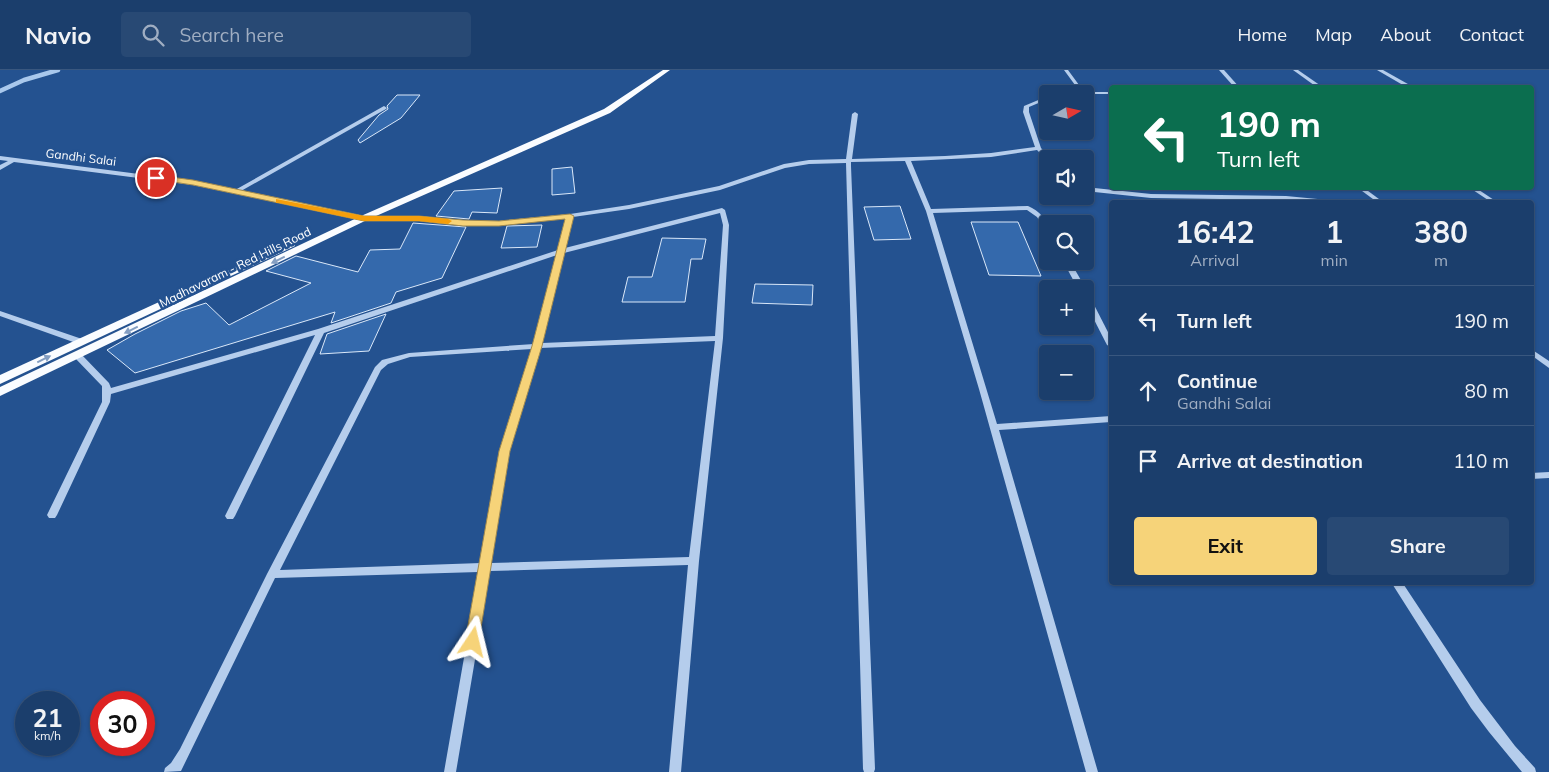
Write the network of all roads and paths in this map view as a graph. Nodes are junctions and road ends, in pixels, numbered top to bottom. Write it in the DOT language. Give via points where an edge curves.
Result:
graph roads {
  1 [pos="659,70"];
  2 [pos="667,70"];
  3 [pos="1066,70"];
  4 [pos="1221,70"];
  5 [pos="1295,70"];
  6 [pos="1379,70"];
  7 [pos="1077,85"];
  8 [pos="1235,85"];
  9 [pos="1318,85"];
  10 [pos="1407,85"];
  11 [pos="1094,93"];
  12 [pos="1109,93"];
  13 [pos="1039,101"];
  14 [pos="384,108"];
  15 [pos="855,114"];
  16 [pos="1038,148"];
  17 [pos="0,158"];
  18 [pos="13,160"];
  19 [pos="908,160"];
  20 [pos="848,161"];
  21 [pos="0,168"];
  22 [pos="1094,190"];
  23 [pos="1364,190"];
  24 [pos="1476,190"];
  25 [pos="236,192"];
  26 [pos="1153,199"];
  27 [pos="1307,200"];
  28 [pos="1377,200"];
  29 [pos="1491,200"];
  30 [pos="929,210"];
  31 [pos="351,216"];
  32 [pos="570,216"];
  33 [pos="1039,216"];
  34 [pos="364,218"];
  35 [pos="562,251"];
  36 [pos="1094,312"];
  37 [pos="0,313"];
  38 [pos="322,331"];
  39 [pos="719,338"];
  40 [pos="1109,341"];
  41 [pos="79,342"];
  42 [pos="537,346"];
  43 [pos="1534,353"];
  44 [pos="78,356"];
  45 [pos="1549,365"];
  46 [pos="0,380"];
  47 [pos="0,392"];
  48 [pos="107,392"];
  49 [pos="1109,419"];
  50 [pos="994,427"];
  51 [pos="1549,475"];
  52 [pos="1534,476"];
  53 [pos="52,514"];
  54 [pos="230,516"];
  55 [pos="694,561"];
  56 [pos="486,567"];
  57 [pos="272,574"];
  58 [pos="1398,585"];
  59 [pos="869,769"];
  60 [pos="170,772"];
  61 [pos="450,772"];
  62 [pos="675,772"];
  63 [pos="1092,772"];
  64 [pos="1530,772"];
  1 -- 31 [label="main road, Madhavaram - Red Hills Road" via="599,108"];
  2 -- 34 [label="main road, Madhavaram - Red Hills Road" via="607,111"];
  3 -- 7 [label="street"];
  4 -- 8 [label="street"];
  5 -- 9 [label="street"];
  6 -- 10 [label="street"];
  11 -- 12 [label="street"];
  13 -- 16 [label="street" via="1027,106 1026,112"];
  14 -- 25 [label="street"];
  15 -- 20 [label="street"];
  16 -- 19 [label="street, Gandhi Salai" via="991,155"];
  17 -- 18 [label="street, Gandhi Salai"];
  18 -- 21 [label="street"];
  18 -- 25 [label="street, Gandhi Salai" via="193,183"];
  19 -- 20 [label="street, Gandhi Salai"];
  19 -- 30 [label="street"];
  20 -- 32 [label="street, Gandhi Salai" via="784,166 720,188"];
  20 -- 59 [label="street"];
  22 -- 26 [label="street"];
  23 -- 28 [label="street"];
  24 -- 29 [label="street"];
  25 -- 31 [label="street, Gandhi Salai"];
  26 -- 27 [label="street"];
  30 -- 33 [label="street" via="1028,208"];
  30 -- 50 [label="street"];
  31 -- 34 [label="street, Gandhi Salai"];
  31 -- 41 [label="main road, Madhavaram - Red Hills Road"];
  32 -- 34 [label="street, Gandhi Salai" via="499,223"];
  32 -- 35 [label="street"];
  34 -- 44 [label="main road, Madhavaram - Red Hills Road, one-way"];
  35 -- 38 [label="street"];
  35 -- 39 [label="street" via="722,210 726,225"];
  35 -- 42 [label="street"];
  36 -- 40 [label="street"];
  37 -- 41 [label="street"];
  38 -- 48 [label="street"];
  38 -- 54 [label="street"];
  39 -- 42 [label="street"];
  39 -- 55 [label="street"];
  46 -- 41 [label="main road, Madhavaram - Red Hills Road, one-way"];
  42 -- 56 [label="street" via="504,451"];
  42 -- 57 [label="street" via="409,355 386,362 378,369"];
  43 -- 45 [label="street"];
  44 -- 47 [label="main road, Madhavaram - Red Hills Road"];
  44 -- 48 [label="street" via="106,385"];
  48 -- 53 [label="street" via="106,402"];
  49 -- 50 [label="street"];
  50 -- 63 [label="street"];
  51 -- 52 [label="street"];
  55 -- 56 [label="street"];
  55 -- 62 [label="street"];
  56 -- 57 [label="street"];
  56 -- 61 [label="street"];
  57 -- 60 [label="street" via="184,752"];
  58 -- 64 [label="street" via="1451,668 1513,754"];
}
